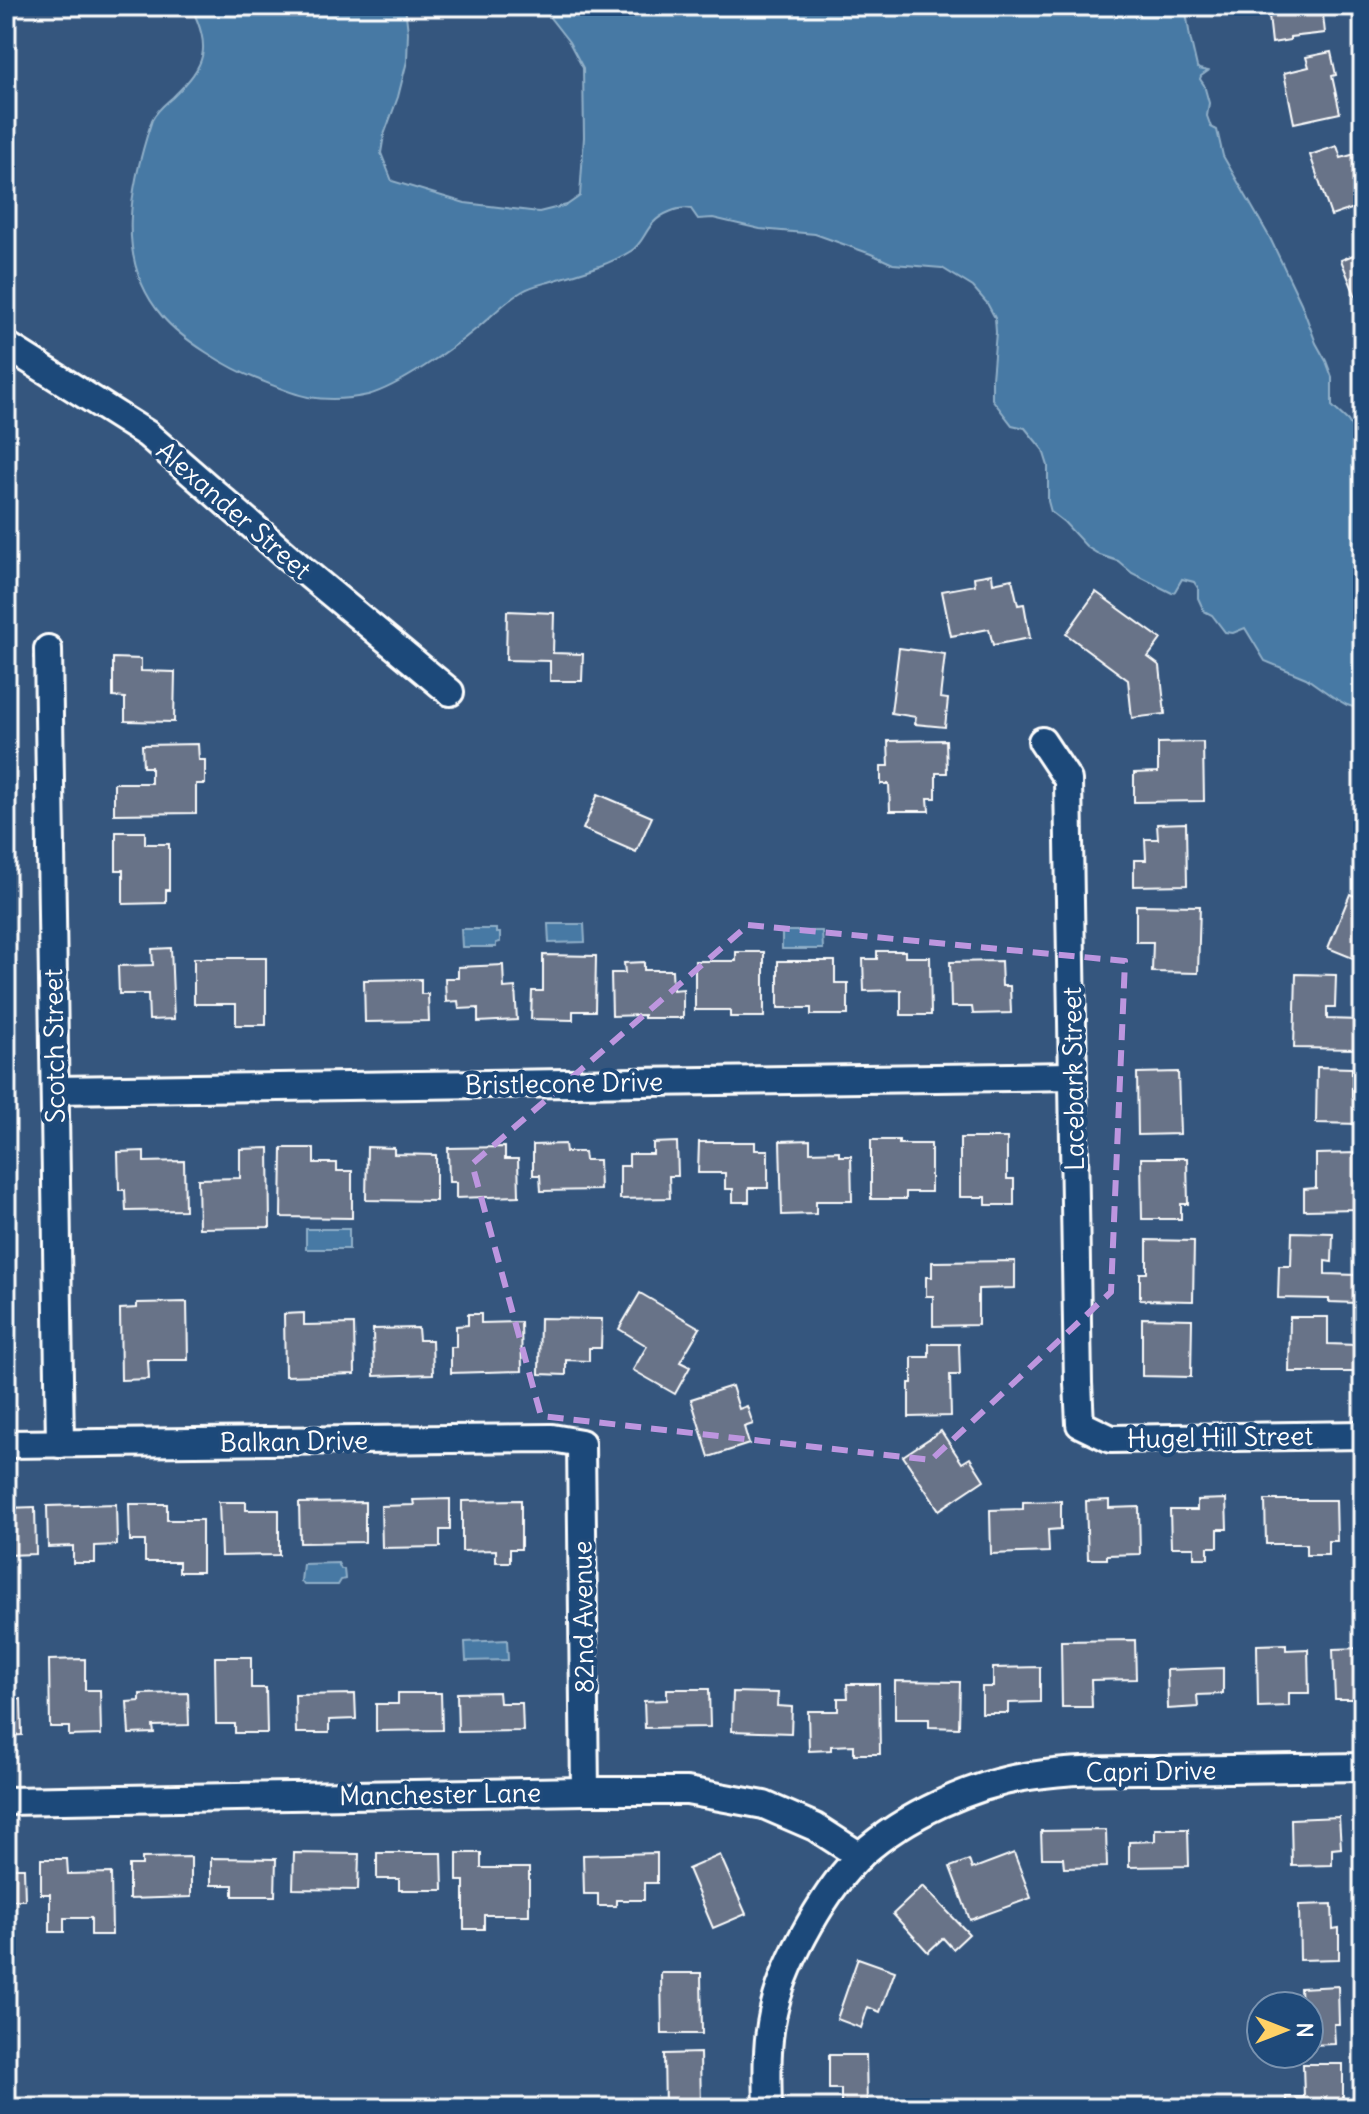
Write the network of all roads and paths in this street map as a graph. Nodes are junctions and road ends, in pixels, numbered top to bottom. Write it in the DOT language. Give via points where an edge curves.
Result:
graph roads {
  1 [pos="6,345"];
  2 [pos="48,649"];
  3 [pos="450,692"];
  4 [pos="1042,741"];
  5 [pos="1073,1076"];
  6 [pos="55,1090"];
  7 [pos="1080,1424"];
  8 [pos="1363,1435"];
  9 [pos="581,1443"];
  10 [pos="6,1444"];
  11 [pos="60,1444"];
  12 [pos="1363,1767"];
  13 [pos="585,1791"];
  14 [pos="6,1801"];
  15 [pos="860,1856"];
  16 [pos="768,2108"];
  1 -- 3 [label="street, Alexander Street" via="147,434"];
  2 -- 6 [label="street, Scotch Street"];
  4 -- 5 [label="street, Lacebark Street" via="1068,780"];
  5 -- 6 [label="street, Bristlecone Drive"];
  5 -- 7 [label="street, Lacebark Street"];
  6 -- 11 [label="street, Scotch Street"];
  7 -- 8 [label="street, Hugel Hill Street" via="1111,1439"];
  9 -- 11 [label="street, Balkan Drive" via="552,1438"];
  9 -- 13 [label="street, 82nd Avenue"];
  10 -- 11 [label="street, Balkan Drive"];
  12 -- 15 [label="street, Capri Drive" via="1029,1776 944,1803 896,1827"];
  13 -- 14 [label="street, Manchester Lane"];
  13 -- 15 [label="street, Manchester Lane" via="687,1791 764,1805 815,1827"];
  15 -- 16 [label="street, Capri Drive" via="816,1913 791,1961 775,2006 767,2059"];
}
